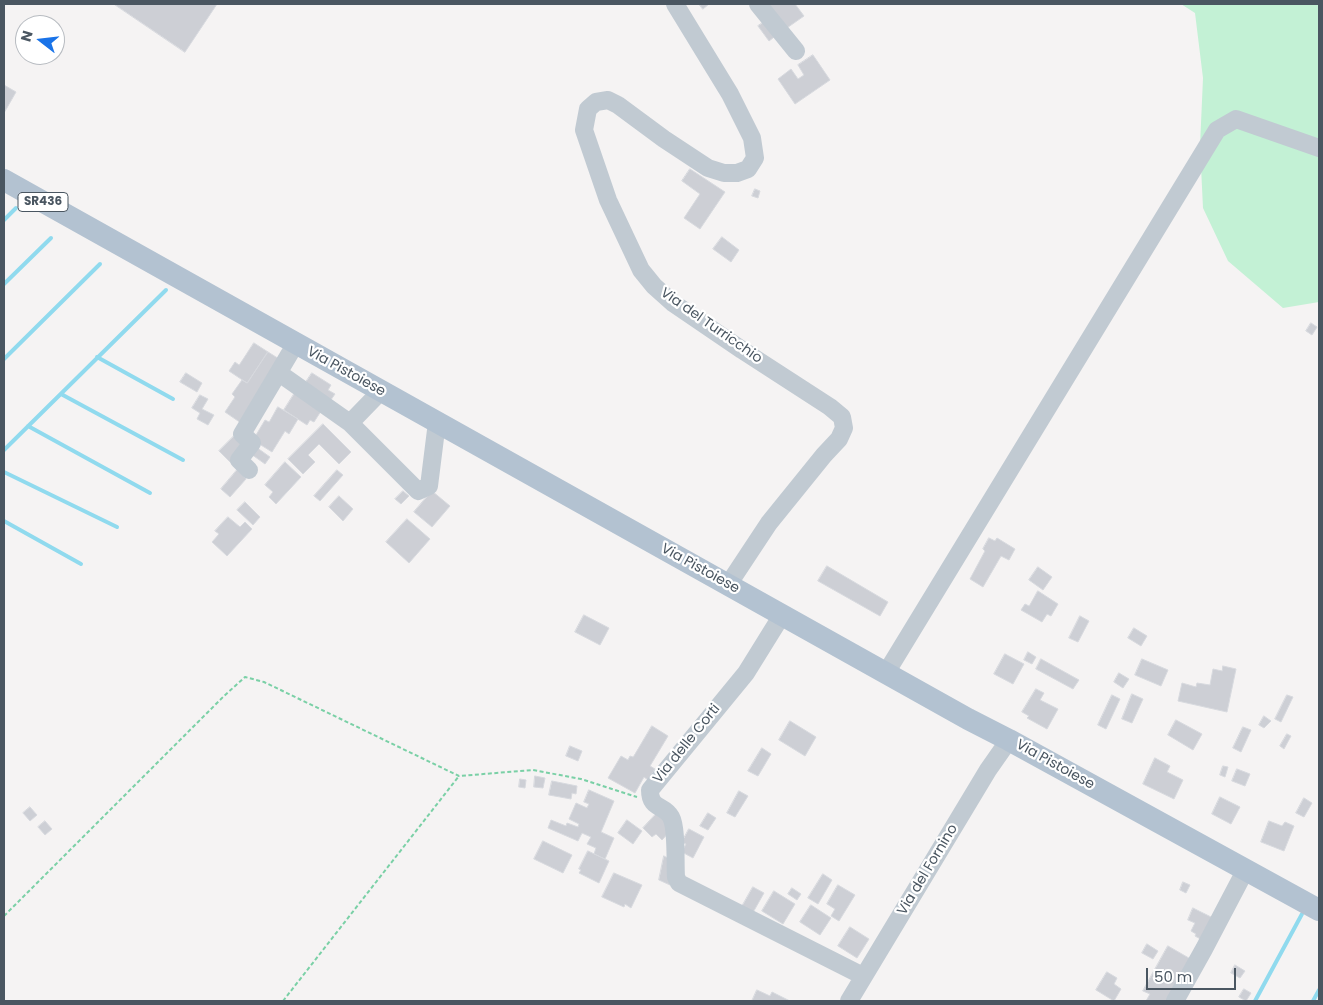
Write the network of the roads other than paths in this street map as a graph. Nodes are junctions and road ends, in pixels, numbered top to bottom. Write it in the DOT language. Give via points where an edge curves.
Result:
graph roads {
  1 [pos="675,4"];
  2 [pos="758,4"];
  3 [pos="796,51"];
  4 [pos="1319,148"];
  5 [pos="4,180"];
  6 [pos="296,343"];
  7 [pos="279,373"];
  8 [pos="381,391"];
  9 [pos="437,422"];
  10 [pos="350,423"];
  11 [pos="249,470"];
  12 [pos="728,585"];
  13 [pos="782,615"];
  14 [pos="886,673"];
  15 [pos="1009,740"];
  16 [pos="1246,869"];
  17 [pos="1319,910"];
  18 [pos="864,976"];
  19 [pos="849,1001"];
  20 [pos="1175,1001"];
  1 -- 12 [label="street, Via del Turricchio" via="734,103 752,138 755,158 748,169 737,173 708,168 618,105 608,100 596,102 588,108 584,130 608,200 641,270 654,286 734,345 830,407 842,417 844,428 839,439 769,523"];
  2 -- 3 [label="street"];
  4 -- 14 [label="street" via="1236,119 1217,130"];
  5 -- 6 [label="main road, Via Pistoiese / SR436"];
  6 -- 7 [label="street"];
  6 -- 8 [label="main road, Via Pistoiese"];
  7 -- 10 [label="street"];
  7 -- 11 [label="street" via="242,434 252,444 239,460"];
  8 -- 9 [label="main road, Via Pistoiese"];
  8 -- 10 [label="street"];
  9 -- 10 [label="street" via="429,486 418,491"];
  9 -- 12 [label="main road, Via Pistoiese"];
  12 -- 13 [label="main road, Via Pistoiese"];
  13 -- 14 [label="main road, Via Pistoiese"];
  13 -- 18 [label="street, Via delle Corti" via="746,673 650,790 650,797 670,816 674,827 679,883"];
  14 -- 15 [label="main road, Via Pistoiese"];
  15 -- 16 [label="main road, Via Pistoiese"];
  15 -- 18 [label="street, Via del Fornino"];
  16 -- 17 [label="main road, Via Pistoiese"];
  16 -- 20 [label="street"];
  18 -- 19 [label="street, Via del Fornino"];
}
